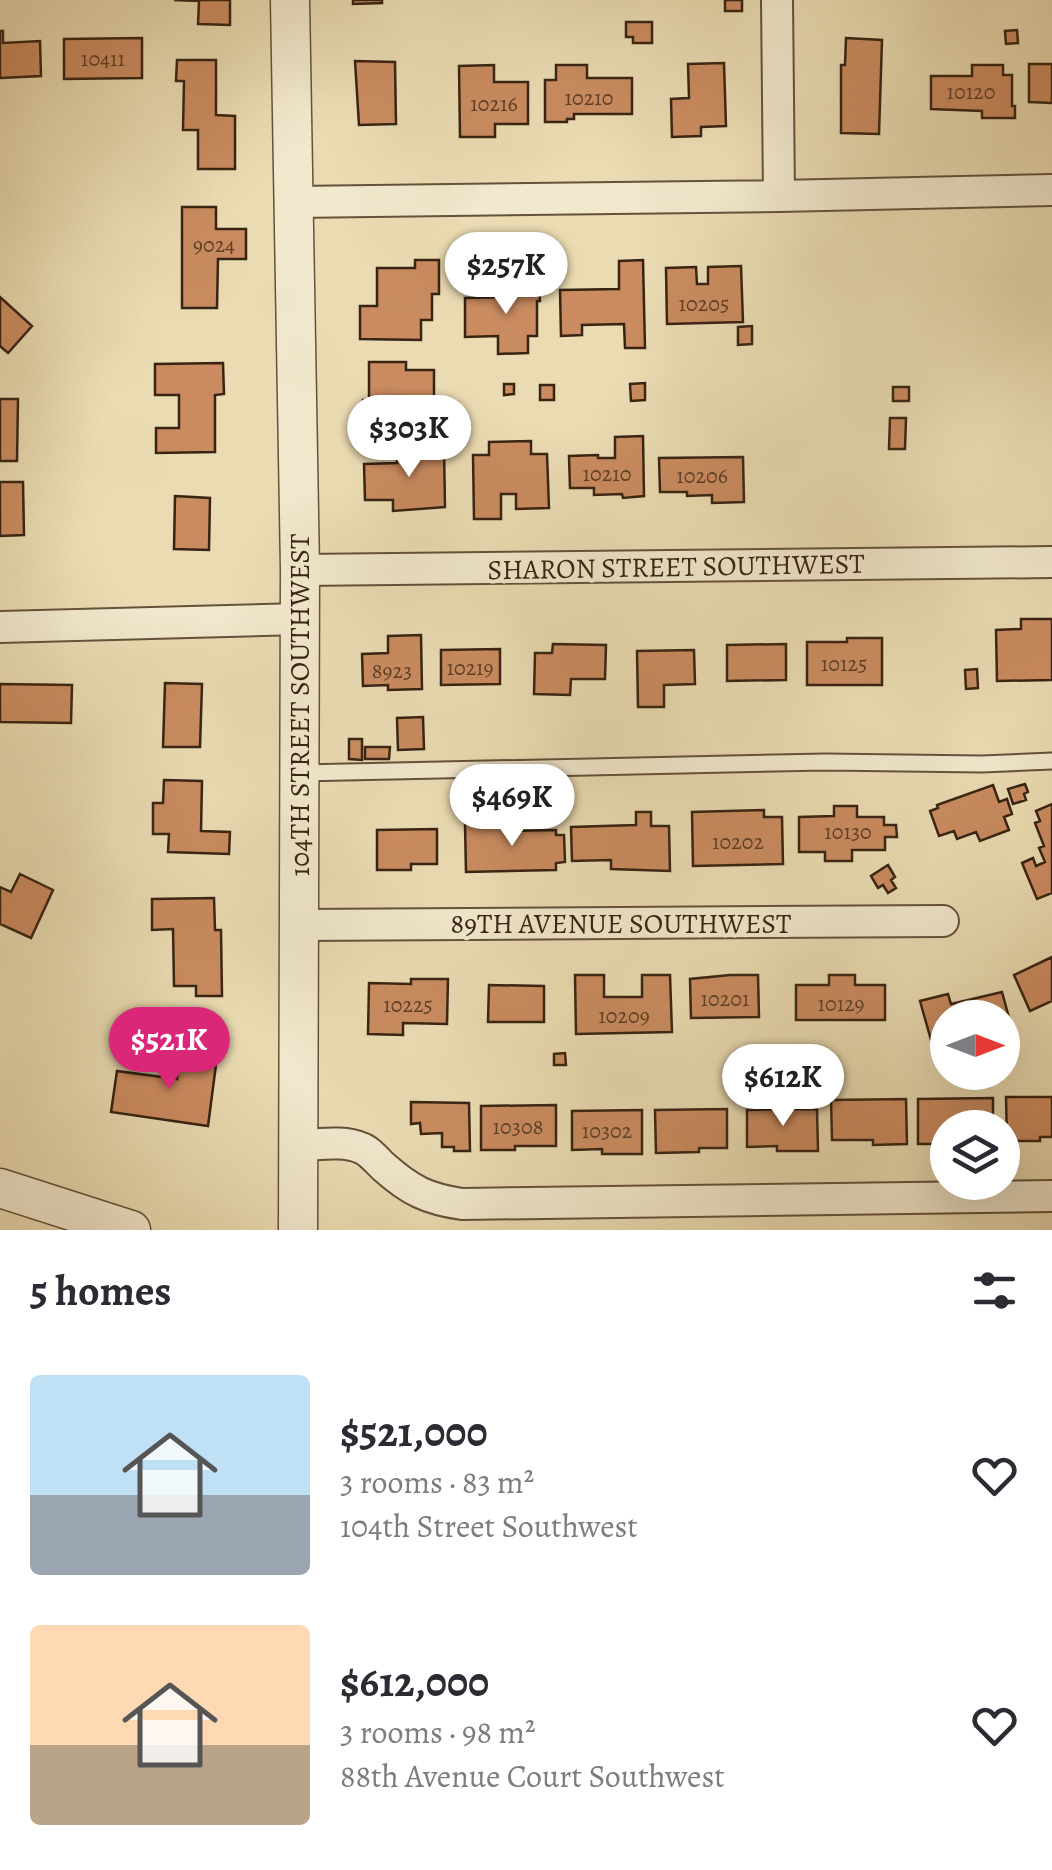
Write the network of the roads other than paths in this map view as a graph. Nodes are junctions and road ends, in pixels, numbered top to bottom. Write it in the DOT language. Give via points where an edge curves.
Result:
graph roads {
  1 [pos="290,0"];
  2 [pos="777,0"];
  3 [pos="1052,190"];
  4 [pos="780,196"];
  5 [pos="293,202"];
  6 [pos="1052,562"];
  7 [pos="300,570"];
  8 [pos="300,619"];
  9 [pos="0,627"];
  10 [pos="1052,760"];
  11 [pos="299,772"];
  12 [pos="943,920"];
  13 [pos="299,926"];
  14 [pos="298,1146"];
  15 [pos="0,1188"];
  16 [pos="1052,1196"];
  17 [pos="131,1230"];
  18 [pos="298,1230"];
  1 -- 5 [label="street, 104TH STREET SOUTHWEST"];
  2 -- 4 [label="street"];
  3 -- 4 [label="street"];
  4 -- 5 [label="street"];
  5 -- 7 [label="street, 104TH STREET SOUTHWEST"];
  6 -- 7 [label="street, SHARON STREET SOUTHWEST"];
  7 -- 8 [label="street, 104TH STREET SOUTHWEST"];
  8 -- 9 [label="street"];
  8 -- 11 [label="street, 104TH STREET SOUTHWEST"];
  10 -- 11 [label="lane"];
  11 -- 13 [label="street, 104TH STREET SOUTHWEST"];
  12 -- 13 [label="street, 89TH AVENUE SOUTHWEST"];
  13 -- 14 [label="street, 104TH STREET SOUTHWEST"];
  14 -- 16 [label="street" via="363,1148 416,1192 462,1204"];
  14 -- 18 [label="street, 104TH STREET SOUTHWEST"];
  15 -- 17 [label="street"];
}
